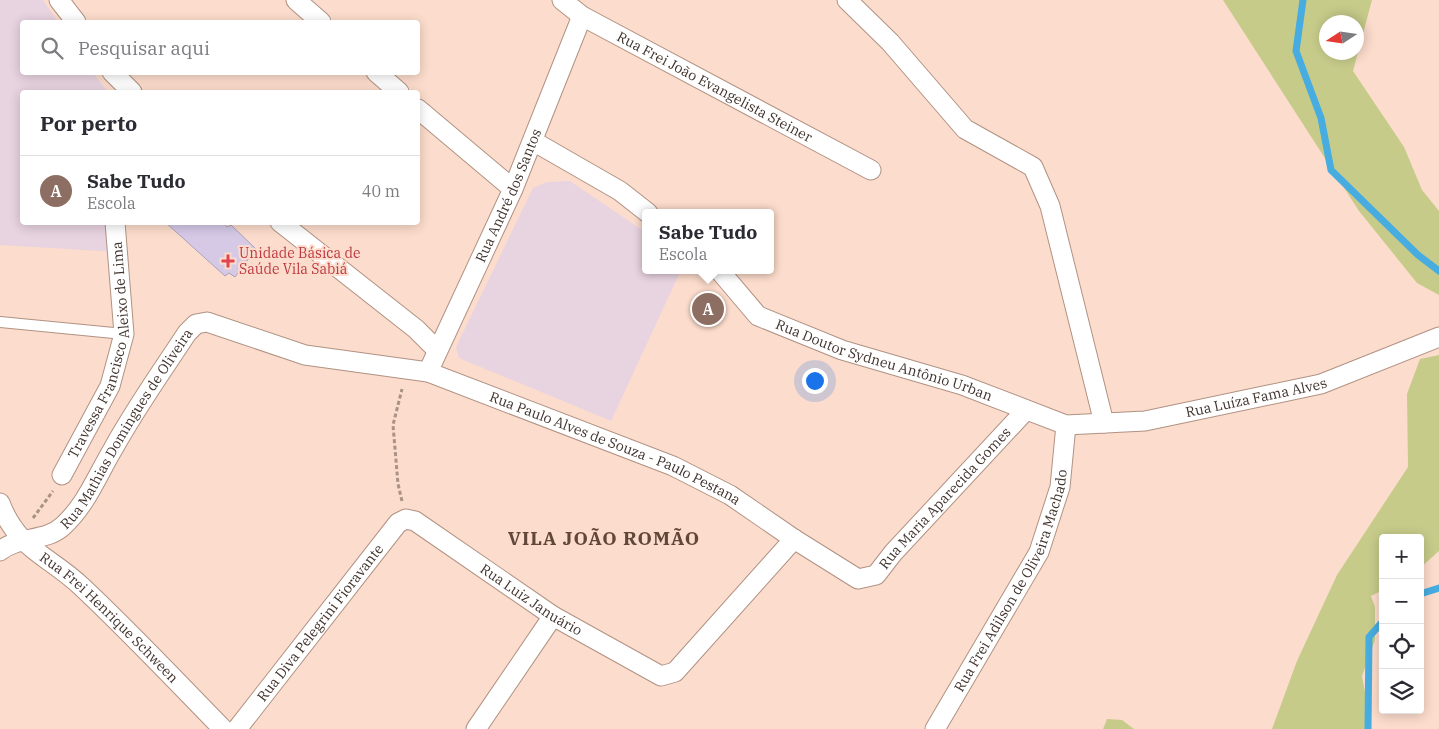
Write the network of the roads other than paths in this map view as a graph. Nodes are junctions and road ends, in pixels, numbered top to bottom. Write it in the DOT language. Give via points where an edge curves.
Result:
graph roads {
  1 [pos="60,0"];
  2 [pos="296,0"];
  3 [pos="562,0"];
  4 [pos="847,0"];
  5 [pos="582,16"];
  6 [pos="75,20"];
  7 [pos="319,20"];
  8 [pos="115,75"];
  9 [pos="379,75"];
  10 [pos="130,90"];
  11 [pos="397,90"];
  12 [pos="420,111"];
  13 [pos="533,141"];
  14 [pos="871,170"];
  15 [pos="513,190"];
  16 [pos="643,209"];
  17 [pos="115,225"];
  18 [pos="284,225"];
  19 [pos="722,274"];
  20 [pos="0,322"];
  21 [pos="124,334"];
  22 [pos="1439,337"];
  23 [pos="437,350"];
  24 [pos="428,372"];
  25 [pos="1026,410"];
  26 [pos="1104,423"];
  27 [pos="1066,425"];
  28 [pos="62,475"];
  29 [pos="0,503"];
  30 [pos="406,519"];
  31 [pos="13,538"];
  32 [pos="794,540"];
  33 [pos="0,551"];
  34 [pos="553,616"];
  35 [pos="485,725"];
  36 [pos="223,729"];
  37 [pos="237,729"];
  38 [pos="935,729"];
  1 -- 6 [label="street"];
  2 -- 7 [label="street"];
  3 -- 5 [label="street, Rua Frei João Evangelista Steiner"];
  4 -- 26 [label="street" via="890,42 966,129 1033,167 1050,206"];
  5 -- 13 [label="street, Rua André dos Santos"];
  5 -- 14 [label="street, Rua Frei João Evangelista Steiner"];
  8 -- 10 [label="street"];
  9 -- 11 [label="street"];
  12 -- 15 [label="street"];
  13 -- 15 [label="street, Rua André dos Santos"];
  13 -- 16 [label="street" via="620,191"];
  15 -- 23 [label="street, Rua André dos Santos"];
  17 -- 21 [label="street, Travessa Francisco Aleixo de Lima"];
  18 -- 23 [label="street" via="416,329"];
  19 -- 25 [label="street, Rua Doutor Sydneu Antônio Urban" via="758,316 842,350 962,385"];
  20 -- 21 [label="lane"];
  21 -- 28 [label="street, Travessa Francisco Aleixo de Lima" via="110,386"];
  22 -- 26 [label="street, Rua Luíza Fama Alves" via="1321,384 1145,421"];
  23 -- 24 [label="street, Rua André dos Santos"];
  24 -- 31 [label="street, Rua Mathias Domingues de Oliveira" via="305,356 220,325 196,324 113,448 82,505 62,528 40,537"];
  24 -- 32 [label="street, Rua Paulo Alves de Souza - Paulo Pestana" via="673,466 730,495"];
  25 -- 27 [label="street, Rua Doutor Sydneu Antônio Urban"];
  25 -- 32 [label="street, Rua Maria Aparecida Gomes" via="876,575 858,579"];
  26 -- 27 [label="street, Rua Luíza Fama Alves"];
  27 -- 38 [label="street, Rua Frei Adilson de Oliveira Machado" via="1060,487 1039,552"];
  29 -- 31 [label="street, Rua Frei Henrique Schween"];
  30 -- 34 [label="street, Rua Luiz Januário" via="415,521"];
  30 -- 37 [label="street, Rua Diva Pelegrini Fioravante" via="398,523"];
  31 -- 33 [label="street, Rua Mathias Domingues de Oliveira"];
  31 -- 36 [label="street, Rua Frei Henrique Schween" via="80,584"];
  32 -- 34 [label="street, Rua Luiz Januário" via="675,672 661,676"];
  34 -- 35 [label="street"];
}
